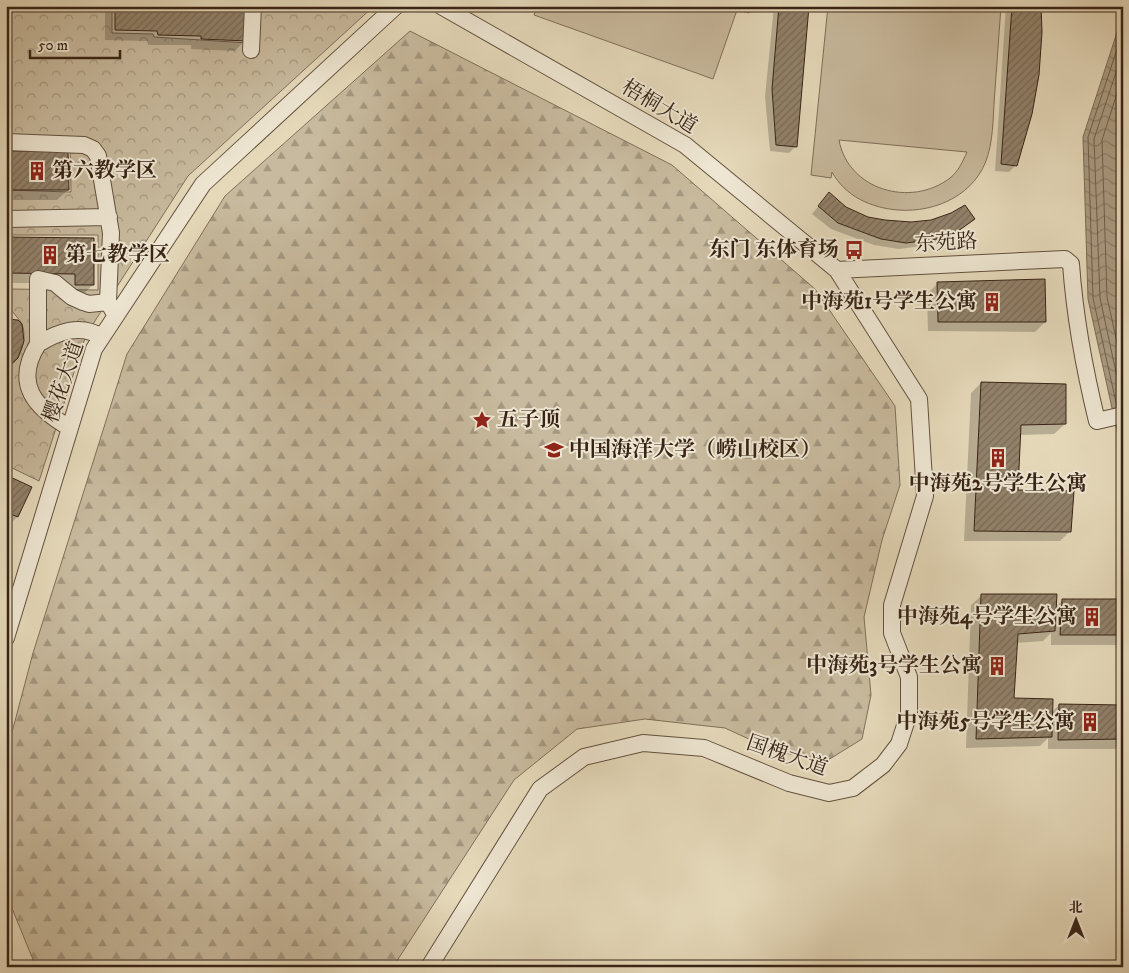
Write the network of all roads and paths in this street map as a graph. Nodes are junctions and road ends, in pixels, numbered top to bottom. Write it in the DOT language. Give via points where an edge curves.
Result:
graph roads {
  1 [pos="253,6"];
  2 [pos="396,6"];
  3 [pos="441,6"];
  4 [pos="251,50"];
  5 [pos="6,142"];
  6 [pos="109,216"];
  7 [pos="6,219"];
  8 [pos="837,270"];
  9 [pos="108,302"];
  10 [pos="116,316"];
  11 [pos="102,337"];
  12 [pos="38,344"];
  13 [pos="1116,417"];
  14 [pos="70,428"];
  15 [pos="6,638"];
  16 [pos="429,967"];
  1 -- 4 [label="lane"];
  2 -- 10 [label="lane, 樱花大道" via="203,184"];
  3 -- 8 [label="lane, 梧桐大道" via="685,145"];
  5 -- 6 [label="lane" via="93,148 98,156"];
  6 -- 7 [label="lane"];
  6 -- 9 [label="lane"];
  8 -- 13 [label="lane, 东苑路" via="1065,258 1072,264 1074,315 1097,421"];
  8 -- 16 [label="lane, 国槐大道" via="919,398 925,496 892,605 892,633 909,677 909,713 899,744 883,765 853,788 829,793 789,783 704,748 643,743 584,757 540,789"];
  9 -- 10 [label="lane"];
  9 -- 12 [label="lane" via="89,304 72,297 55,283 38,279"];
  10 -- 11 [label="lane, 樱花大道"];
  11 -- 12 [label="lane" via="78,329 50,336"];
  11 -- 14 [label="lane, 樱花大道" via="94,349"];
  12 -- 14 [label="lane" via="27,370 31,396 55,419"];
  14 -- 15 [label="lane, 樱花大道"];
}
